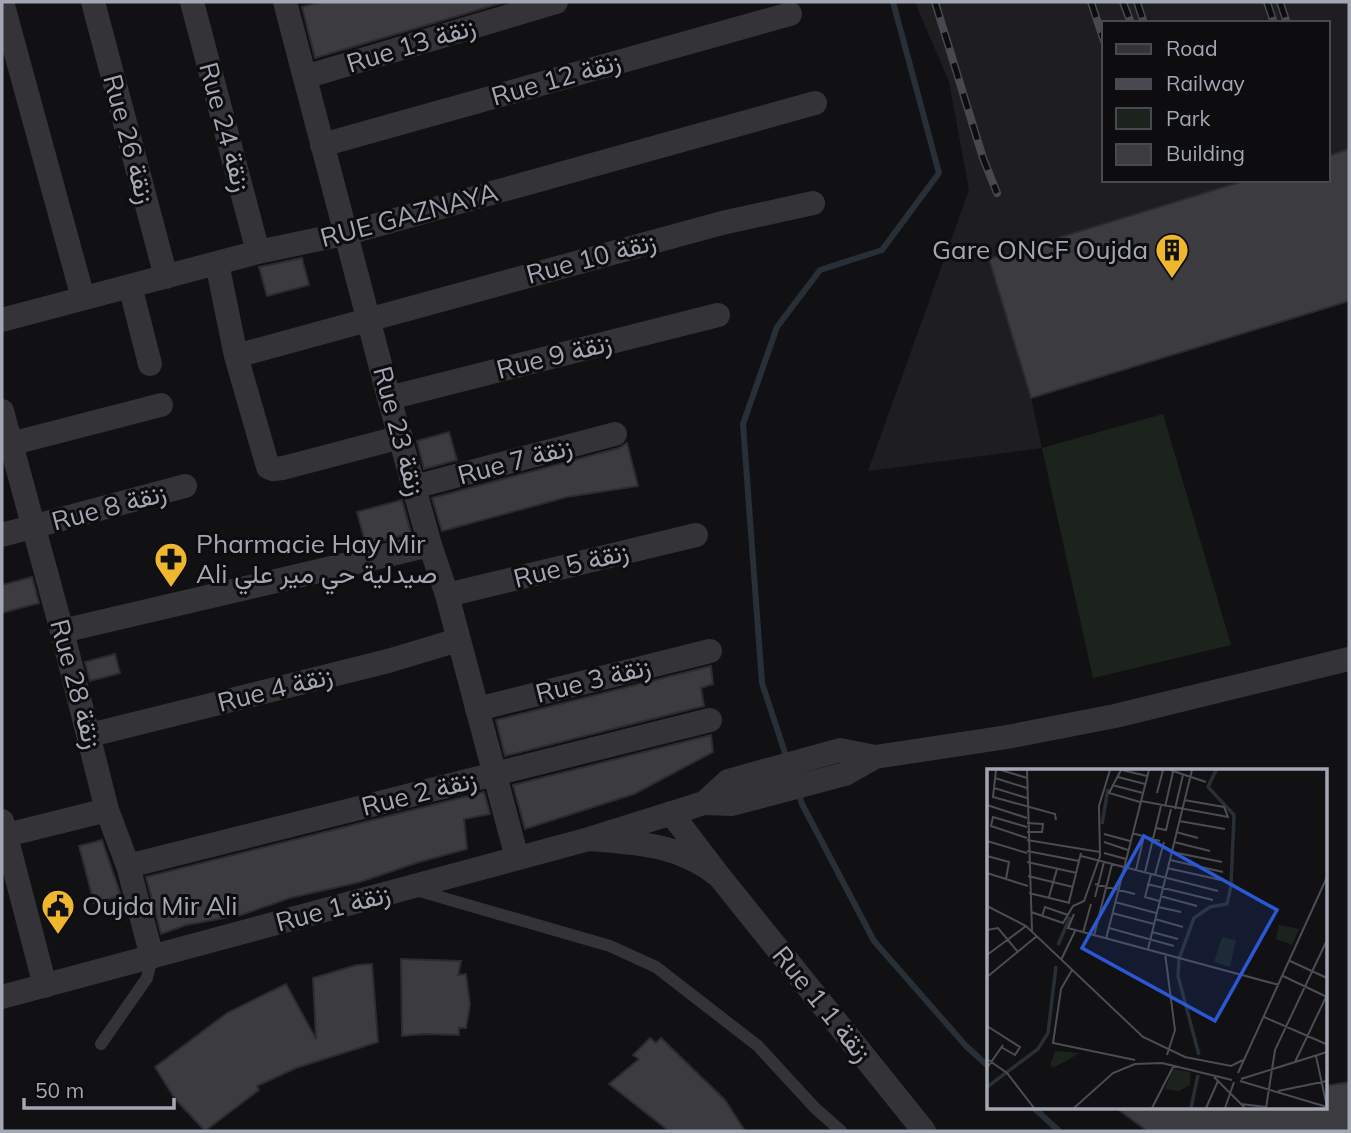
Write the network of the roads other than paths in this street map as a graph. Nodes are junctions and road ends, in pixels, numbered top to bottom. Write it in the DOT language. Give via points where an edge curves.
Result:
graph roads {
  1 [pos="2,2"];
  2 [pos="93,2"];
  3 [pos="192,2"];
  4 [pos="285,2"];
  5 [pos="556,2"];
  6 [pos="790,14"];
  7 [pos="305,77"];
  8 [pos="815,103"];
  9 [pos="322,145"];
  10 [pos="813,203"];
  11 [pos="348,233"];
  12 [pos="258,253"];
  13 [pos="217,263"];
  14 [pos="166,277"];
  15 [pos="130,286"];
  16 [pos="83,298"];
  17 [pos="718,315"];
  18 [pos="370,318"];
  19 [pos="2,320"];
  20 [pos="236,356"];
  21 [pos="150,364"];
  22 [pos="389,398"];
  23 [pos="162,405"];
  24 [pos="2,411"];
  25 [pos="615,435"];
  26 [pos="401,437"];
  27 [pos="10,444"];
  28 [pos="186,486"];
  29 [pos="414,488"];
  30 [pos="32,527"];
  31 [pos="2,535"];
  32 [pos="696,536"];
  33 [pos="430,545"];
  34 [pos="447,595"];
  35 [pos="62,631"];
  36 [pos="458,640"];
  37 [pos="710,651"];
  38 [pos="1349,659"];
  39 [pos="477,709"];
  40 [pos="710,720"];
  41 [pos="90,735"];
  42 [pos="494,774"];
  43 [pos="107,810"];
  44 [pos="671,813"];
  45 [pos="3,831"];
  46 [pos="589,839"];
  47 [pos="543,851"];
  48 [pos="517,858"];
  49 [pos="128,866"];
  50 [pos="719,876"];
  51 [pos="409,888"];
  52 [pos="152,957"];
  53 [pos="45,986"];
  54 [pos="2,997"];
  55 [pos="101,1044"];
  56 [pos="841,1131"];
  57 [pos="924,1131"];
  1 -- 16 [label="street"];
  2 -- 14 [label="street, Rue 26 زنقة"];
  3 -- 12 [label="street, Rue 24 زنقة"];
  4 -- 7 [label="street, Rue 23 زنقة"];
  5 -- 7 [label="street, Rue 13 زنقة"];
  6 -- 9 [label="street, Rue 12 زنقة"];
  7 -- 9 [label="street, Rue 23 زنقة"];
  8 -- 11 [label="street, RUE GAZNAYA"];
  9 -- 11 [label="street, Rue 23 زنقة"];
  10 -- 18 [label="street, Rue 10 زنقة" via="722,223"];
  11 -- 12 [label="street, RUE GAZNAYA"];
  11 -- 18 [label="street, Rue 23 زنقة"];
  12 -- 13 [label="street, RUE GAZNAYA"];
  13 -- 14 [label="street, RUE GAZNAYA"];
  13 -- 20 [label="street"];
  14 -- 15 [label="street, RUE GAZNAYA"];
  15 -- 16 [label="street, RUE GAZNAYA"];
  15 -- 21 [label="street"];
  16 -- 19 [label="street, RUE GAZNAYA"];
  17 -- 22 [label="street, Rue 9 زنقة"];
  18 -- 20 [label="street, Rue 10 زنقة"];
  18 -- 22 [label="street, Rue 23 زنقة"];
  20 -- 26 [label="street" via="266,464 273,469"];
  22 -- 26 [label="street, Rue 23 زنقة"];
  23 -- 27 [label="street"];
  24 -- 27 [label="street, Rue 28 زنقة"];
  25 -- 29 [label="street, Rue 7 زنقة"];
  26 -- 29 [label="street, Rue 23 زنقة"];
  27 -- 30 [label="street, Rue 28 زنقة"];
  28 -- 30 [label="street, Rue 8 زنقة"];
  29 -- 33 [label="street, Rue 23 زنقة"];
  30 -- 31 [label="street, Rue 8 زنقة"];
  30 -- 35 [label="street, Rue 28 زنقة"];
  32 -- 34 [label="street, Rue 5 زنقة"];
  33 -- 34 [label="street, Rue 23 زنقة"];
  33 -- 35 [label="street"];
  34 -- 36 [label="street, Rue 23 زنقة"];
  35 -- 41 [label="street, Rue 28 زنقة"];
  36 -- 39 [label="street, Rue 23 زنقة"];
  36 -- 41 [label="street, Rue 4 زنقة"];
  37 -- 39 [label="street, Rue 3 زنقة"];
  38 -- 44 [label="street" via="1115,716 842,762"];
  39 -- 42 [label="street, Rue 23 زنقة"];
  40 -- 42 [label="street, Rue 2 زنقة"];
  41 -- 43 [label="street, Rue 28 زنقة"];
  42 -- 48 [label="street, Rue 23 زنقة"];
  42 -- 49 [label="street, Rue 2 زنقة"];
  43 -- 45 [label="street"];
  43 -- 49 [label="street, Rue 28 زنقة"];
  44 -- 46 [label="street"];
  44 -- 50 [label="street, Rue 1 زنقة 1"];
  45 -- 53 [label="street"];
  46 -- 47 [label="street, Rue 1 زنقة 1"];
  46 -- 50 [label="street, Rue 1 زنقة 1" via="675,850"];
  47 -- 48 [label="street, Rue زنقة 1"];
  48 -- 51 [label="street, Rue زنقة 1"];
  49 -- 52 [label="street, Rue 28 زنقة"];
  50 -- 57 [label="street, Rue 1 زنقة 1"];
  51 -- 52 [label="street, Rue زنقة 1"];
  51 -- 56 [label="lane" via="610,946 656,967 758,1046"];
  52 -- 53 [label="street, Rue زنقة 1"];
  52 -- 55 [label="lane" via="147,978"];
  53 -- 54 [label="street, Rue زنقة 1"];
}
